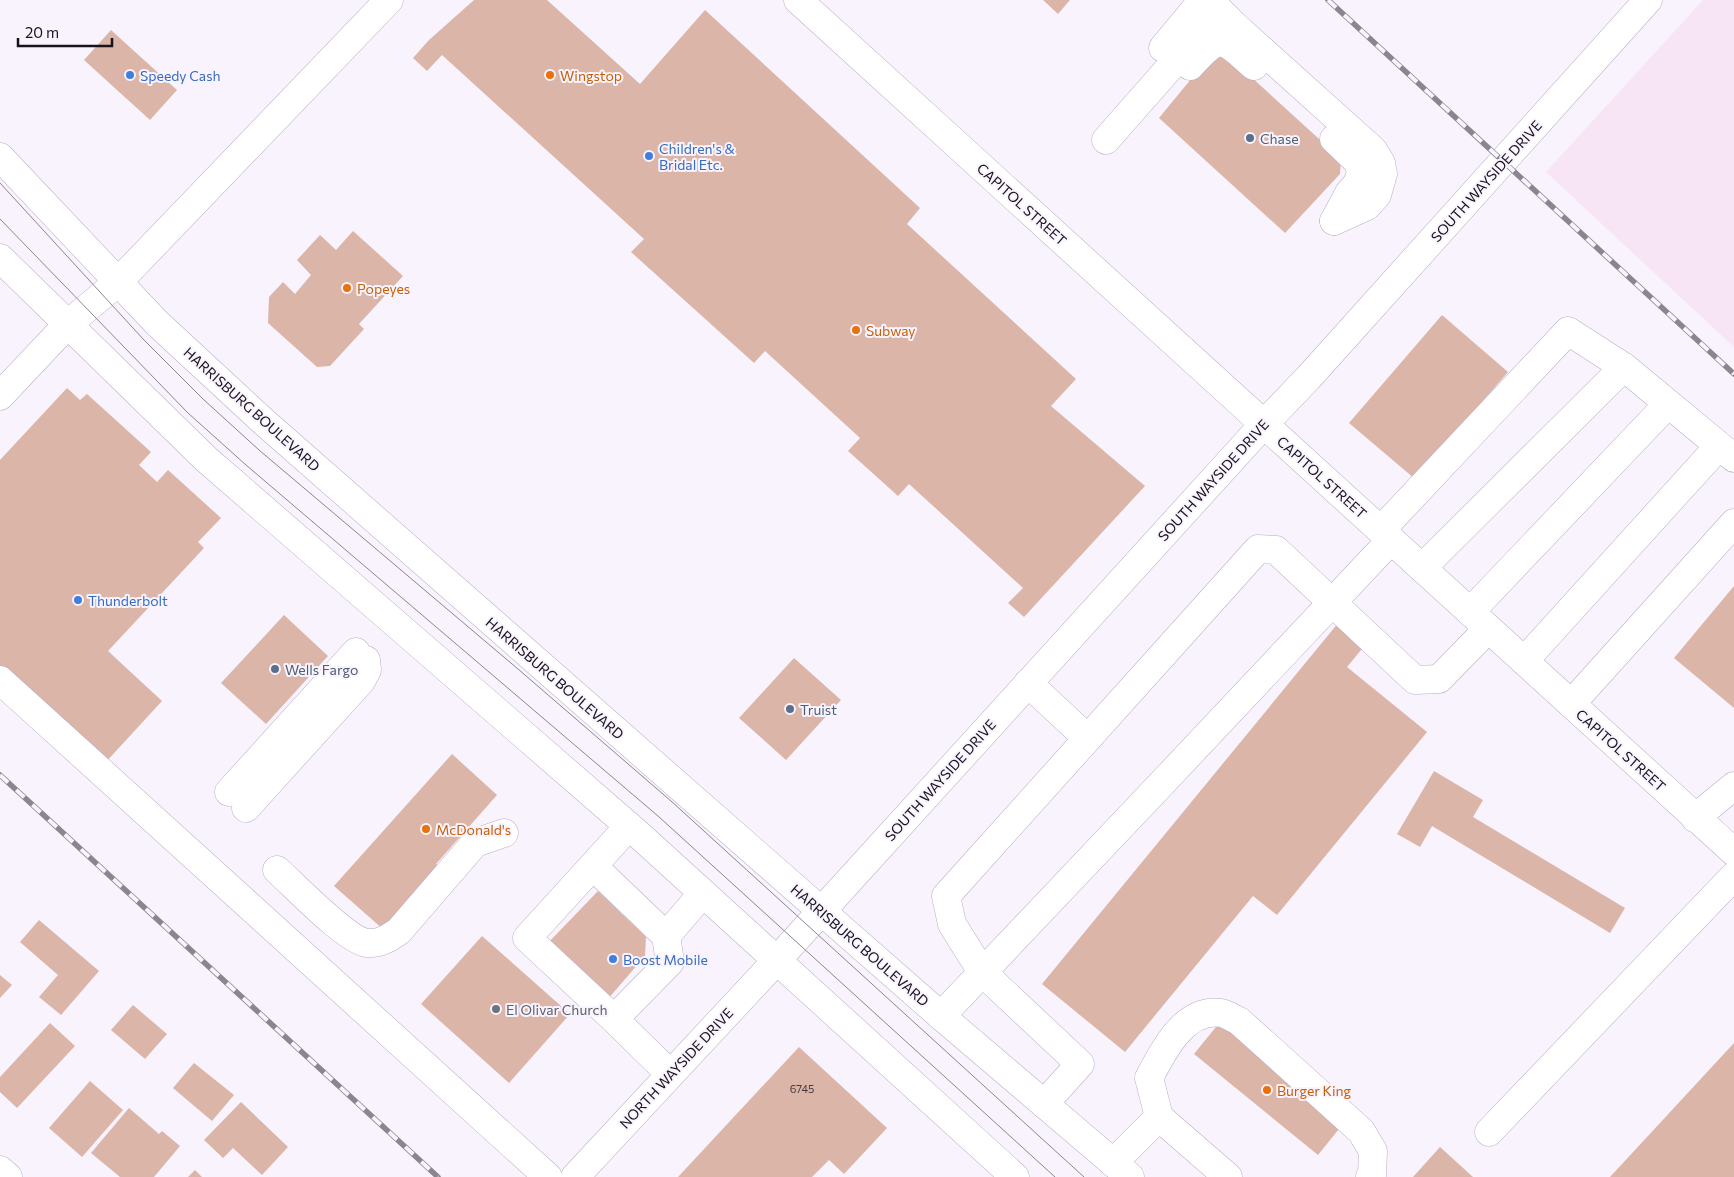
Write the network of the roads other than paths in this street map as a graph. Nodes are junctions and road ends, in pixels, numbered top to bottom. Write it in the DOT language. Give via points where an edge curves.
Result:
graph roads {
  1 [pos="388,0"];
  2 [pos="798,0"];
  3 [pos="1648,0"];
  4 [pos="0,157"];
  5 [pos="1334,221"];
  6 [pos="0,258"];
  7 [pos="118,282"];
  8 [pos="67,325"];
  9 [pos="1624,367"];
  10 [pos="0,396"];
  11 [pos="1668,404"];
  12 [pos="1264,424"];
  13 [pos="1726,452"];
  14 [pos="1734,523"];
  15 [pos="1386,535"];
  16 [pos="1422,568"];
  17 [pos="1332,602"];
  18 [pos="1479,620"];
  19 [pos="357,652"];
  20 [pos="1524,661"];
  21 [pos="0,680"];
  22 [pos="1028,683"];
  23 [pos="1570,704"];
  24 [pos="1087,738"];
  25 [pos="1734,786"];
  26 [pos="234,796"];
  27 [pos="1695,818"];
  28 [pos="629,826"];
  29 [pos="504,833"];
  30 [pos="1734,852"];
  31 [pos="593,866"];
  32 [pos="277,870"];
  33 [pos="1734,876"];
  34 [pos="703,893"];
  35 [pos="821,911"];
  36 [pos="666,936"];
  37 [pos="777,960"];
  38 [pos="982,972"];
  39 [pos="941,1016"];
  40 [pos="614,1019"];
  41 [pos="670,1074"];
  42 [pos="1044,1104"];
  43 [pos="1159,1117"];
  44 [pos="1489,1132"];
  45 [pos="0,1170"];
  46 [pos="1122,1170"];
  47 [pos="8,1177"];
  48 [pos="548,1177"];
  49 [pos="575,1177"];
  50 [pos="1015,1177"];
  51 [pos="1228,1177"];
  52 [pos="1370,1177"];
  1 -- 7 [label="main road"];
  2 -- 12 [label="main road, CAPITOL STREET"];
  3 -- 12 [label="main road, SOUTH WAYSIDE DRIVE" via="1310,377"];
  4 -- 7 [label="main road, HARRISBURG BOULEVARD"];
  5 -- 5 [label="main road" via="1367,206 1377,195 1383,174 1381,163 1373,150 1235,26 1223,21 1211,24 1201,32 1105,140 1211,45 1228,44 1360,163 1357,184"];
  6 -- 8 [label="main road"];
  7 -- 8 [label="main road"];
  7 -- 35 [label="main road, HARRISBURG BOULEVARD" via="157,323 264,422"];
  8 -- 10 [label="main road"];
  8 -- 28 [label="main road" via="206,459"];
  9 -- 11 [label="main road"];
  9 -- 15 [label="main road" via="1568,331"];
  9 -- 16 [label="main road"];
  11 -- 13 [label="main road"];
  11 -- 18 [label="main road"];
  12 -- 15 [label="main road, CAPITOL STREET"];
  12 -- 22 [label="main road, SOUTH WAYSIDE DRIVE"];
  13 -- 20 [label="main road"];
  14 -- 23 [label="main road"];
  15 -- 16 [label="main road, CAPITOL STREET"];
  15 -- 17 [label="main road"];
  16 -- 18 [label="main road, CAPITOL STREET"];
  17 -- 18 [label="main road" via="1415,680 1439,679"];
  17 -- 24 [label="main road" via="1276,550 1258,548"];
  17 -- 38 [label="main road"];
  18 -- 20 [label="main road, CAPITOL STREET"];
  19 -- 26 [label="main road"];
  20 -- 23 [label="main road, CAPITOL STREET"];
  21 -- 48 [label="main road"];
  22 -- 24 [label="main road"];
  22 -- 35 [label="main road, SOUTH WAYSIDE DRIVE"];
  23 -- 27 [label="main road, CAPITOL STREET"];
  24 -- 38 [label="main road" via="946,896 952,924"];
  25 -- 27 [label="main road"];
  27 -- 30 [label="main road, CAPITOL STREET"];
  28 -- 31 [label="main road"];
  28 -- 34 [label="main road"];
  29 -- 32 [label="main road" via="475,843 399,931 384,941 366,943 346,933"];
  31 -- 36 [label="main road"];
  31 -- 40 [label="main road" via="527,938"];
  33 -- 44 [label="main road"];
  34 -- 36 [label="main road"];
  34 -- 37 [label="main road"];
  35 -- 37 [label="main road, SOUTH WAYSIDE DRIVE"];
  35 -- 39 [label="main road, HARRISBURG BOULEVARD"];
  36 -- 40 [label="main road" via="670,962"];
  37 -- 41 [label="main road, NORTH WAYSIDE DRIVE"];
  37 -- 50 [label="main road"];
  38 -- 39 [label="main road"];
  38 -- 42 [label="main road" via="1080,1064"];
  39 -- 42 [label="main road, HARRISBURG BOULEVARD"];
  40 -- 41 [label="main road"];
  41 -- 49 [label="main road, NORTH WAYSIDE DRIVE"];
  42 -- 46 [label="main road, HARRISBURG BOULEVARD"];
  43 -- 46 [label="main road"];
  43 -- 51 [label="main road"];
  43 -- 52 [label="main road" via="1149,1078 1161,1054 1182,1026 1203,1015 1221,1013 1239,1021 1361,1131 1373,1151"];
  45 -- 47 [label="main road"];
}
